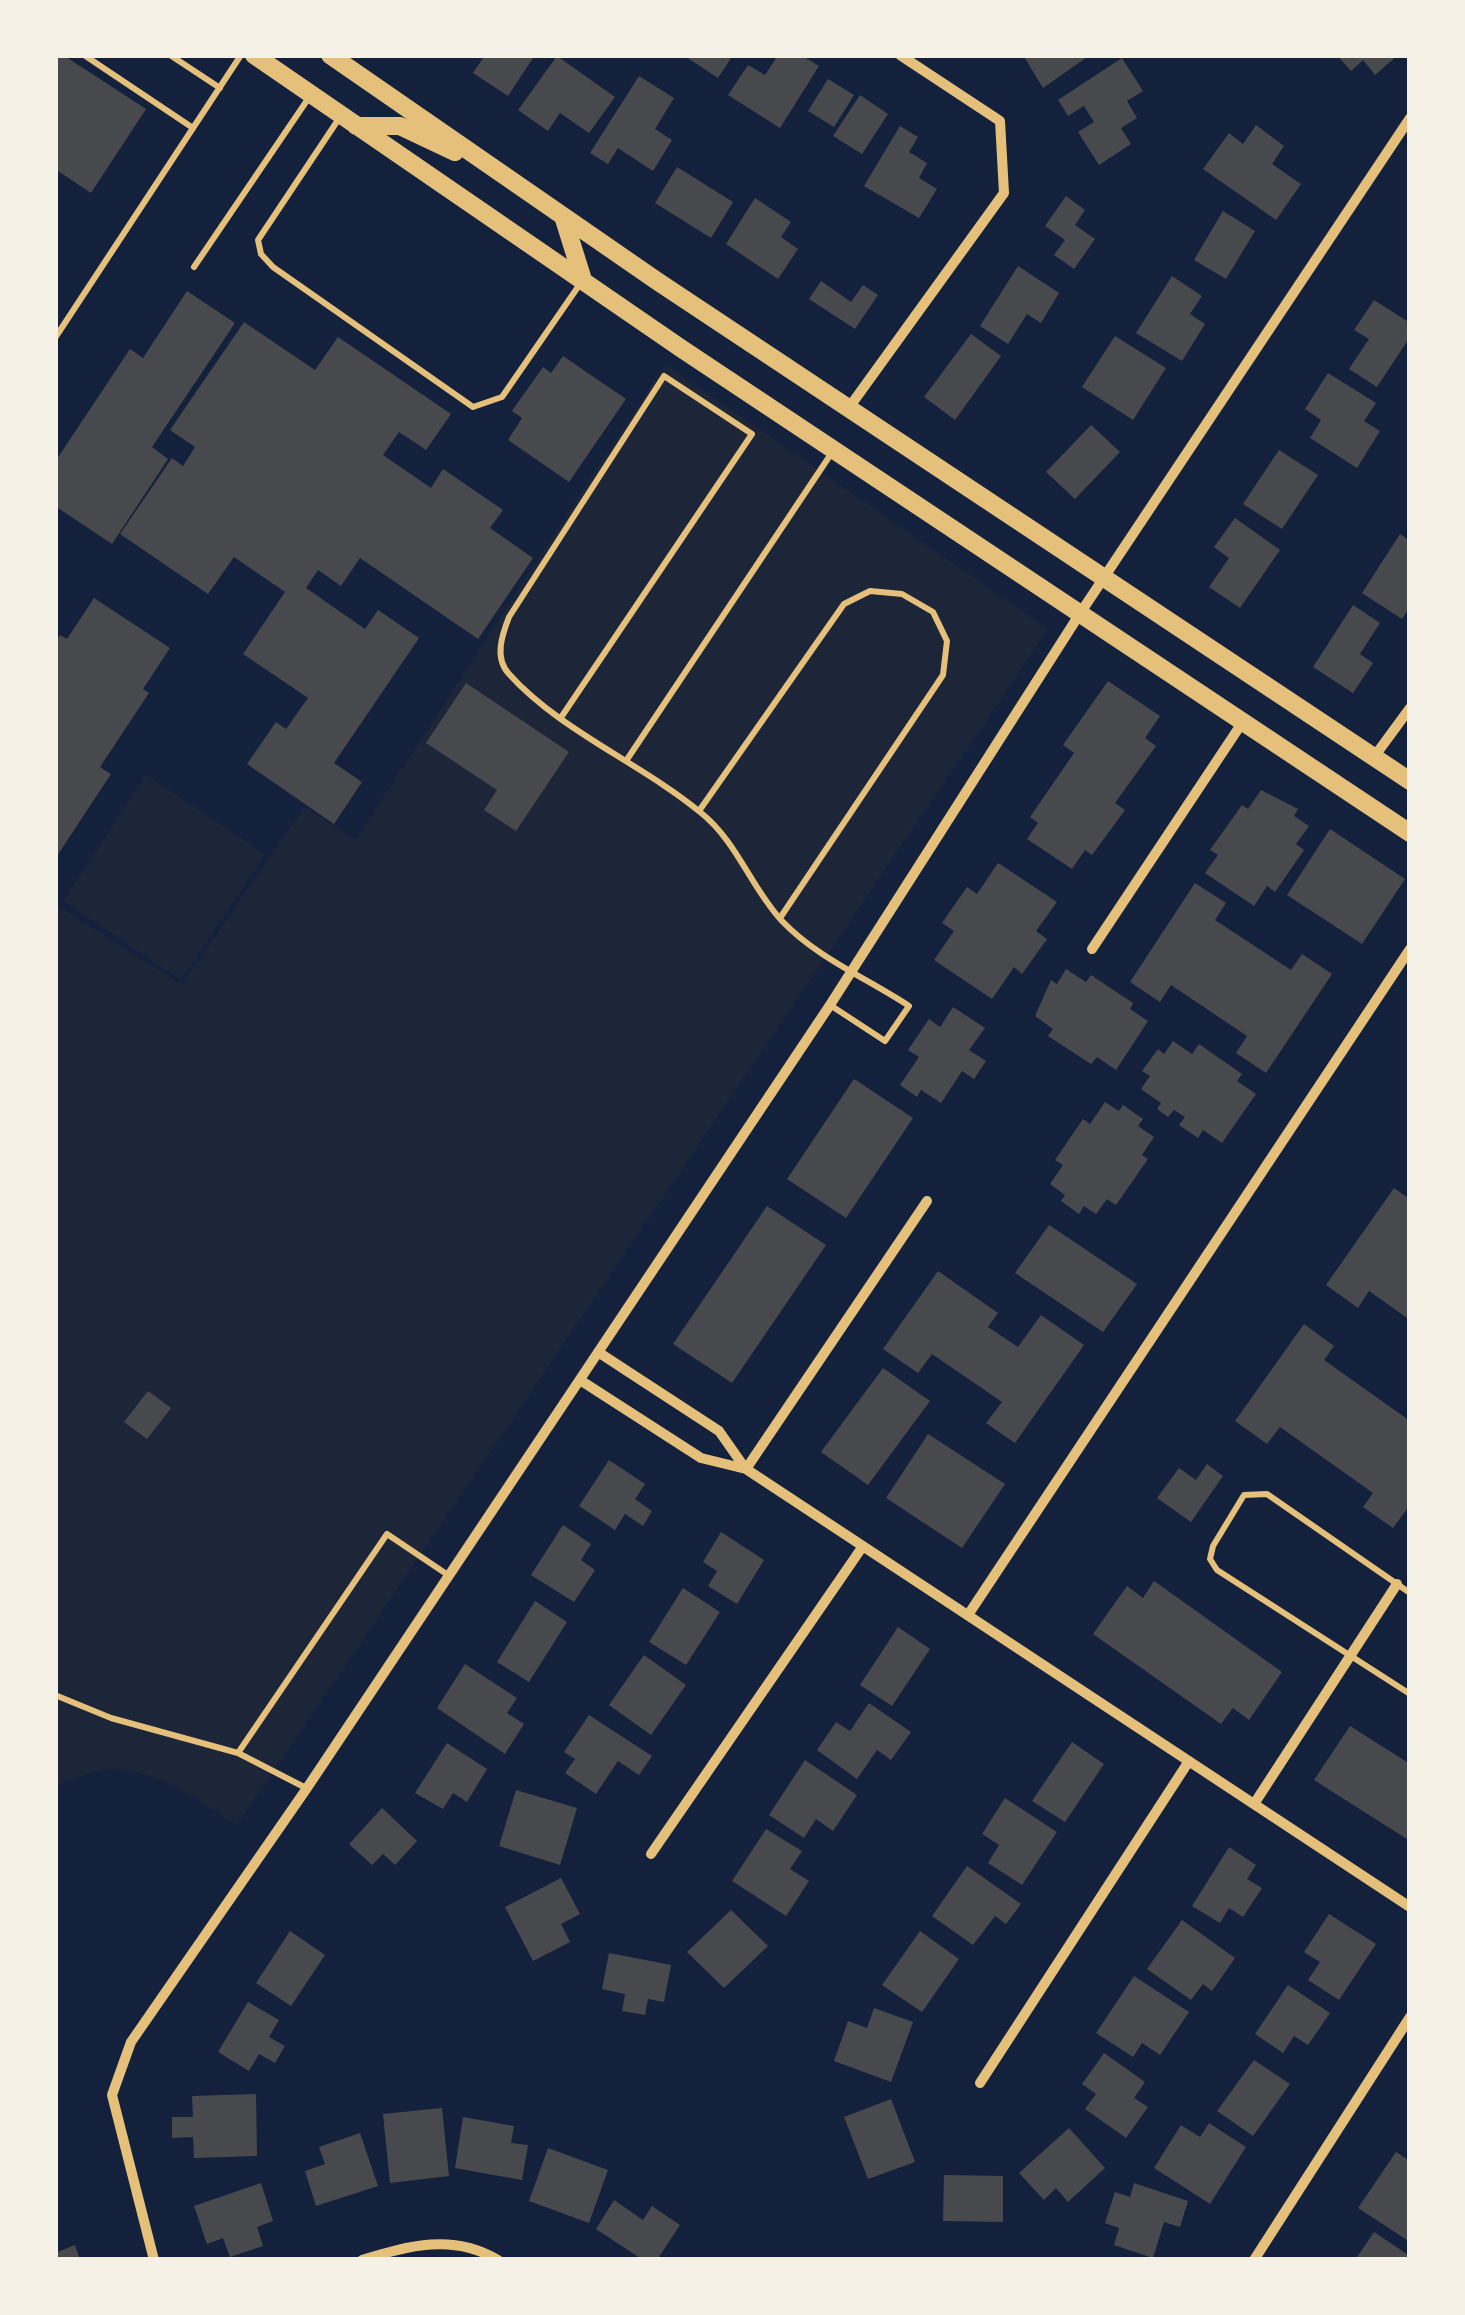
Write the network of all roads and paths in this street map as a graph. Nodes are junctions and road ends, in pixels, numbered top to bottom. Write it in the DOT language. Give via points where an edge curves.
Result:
graph roads {
  1 [pos="84,55"];
  2 [pos="170,55"];
  3 [pos="241,55"];
  4 [pos="254,55"];
  5 [pos="330,55"];
  6 [pos="900,55"];
  7 [pos="220,88"];
  8 [pos="311,95"];
  9 [pos="1410,118"];
  10 [pos="349,121"];
  11 [pos="193,128"];
  12 [pos="497,170"];
  13 [pos="563,216"];
  14 [pos="194,267"];
  15 [pos="583,280"];
  16 [pos="55,338"];
  17 [pos="848,408"];
  18 [pos="833,450"];
  19 [pos="1103,579"];
  20 [pos="1079,615"];
  21 [pos="1410,708"];
  22 [pos="562,716"];
  23 [pos="1242,724"];
  24 [pos="1374,758"];
  25 [pos="626,761"];
  26 [pos="1410,782"];
  27 [pos="700,811"];
  28 [pos="1410,833"];
  29 [pos="780,918"];
  30 [pos="1092,948"];
  31 [pos="1410,949"];
  32 [pos="853,970"];
  33 [pos="830,1005"];
  34 [pos="928,1200"];
  35 [pos="598,1352"];
  36 [pos="580,1380"];
  37 [pos="746,1469"];
  38 [pos="863,1546"];
  39 [pos="450,1576"];
  40 [pos="1397,1584"];
  41 [pos="1410,1593"];
  42 [pos="968,1615"];
  43 [pos="1350,1655"];
  44 [pos="1410,1694"];
  45 [pos="55,1695"];
  46 [pos="238,1753"];
  47 [pos="1189,1761"];
  48 [pos="308,1788"];
  49 [pos="1254,1804"];
  50 [pos="652,1854"];
  51 [pos="1410,1907"];
  52 [pos="1410,2017"];
  53 [pos="980,2083"];
  54 [pos="154,2260"];
  55 [pos="362,2260"];
  56 [pos="498,2260"];
  57 [pos="1254,2260"];
  1 -- 11 [label="lane"];
  2 -- 7 [label="lane"];
  3 -- 7 [label="lane"];
  4 -- 8 [label="main road"];
  5 -- 12 [label="main road"];
  6 -- 17 [label="street" via="1000,120 1004,193"];
  7 -- 11 [label="lane"];
  8 -- 10 [label="main road"];
  8 -- 14 [label="lane"];
  9 -- 19 [label="street"];
  10 -- 12 [label="main road" via="400,126"];
  10 -- 15 [label="main road"];
  10 -- 15 [label="lane" via="270,218 258,240 262,254 473,406 502,397"];
  11 -- 16 [label="lane"];
  12 -- 13 [label="main road"];
  13 -- 15 [label="main road"];
  13 -- 17 [label="main road"];
  15 -- 18 [label="main road"];
  17 -- 19 [label="main road"];
  18 -- 20 [label="main road"];
  18 -- 25 [label="lane"];
  19 -- 20 [label="street"];
  19 -- 24 [label="main road"];
  20 -- 23 [label="main road"];
  20 -- 32 [label="street"];
  21 -- 24 [label="street"];
  22 -- 22 [label="lane" via="752,434 664,376 546,553 499,643 505,671"];
  22 -- 25 [label="lane"];
  23 -- 28 [label="main road"];
  23 -- 30 [label="street"];
  24 -- 26 [label="main road"];
  25 -- 27 [label="lane"];
  27 -- 29 [label="lane"];
  27 -- 29 [label="lane" via="844,604 870,591 902,594 932,612 948,641 943,675"];
  29 -- 32 [label="lane"];
  31 -- 42 [label="street"];
  32 -- 33 [label="street"];
  32 -- 33 [label="lane" via="909,1006 885,1041"];
  33 -- 35 [label="street"];
  34 -- 37 [label="street"];
  35 -- 36 [label="street"];
  35 -- 37 [label="street" via="719,1431"];
  36 -- 37 [label="street" via="700,1458"];
  36 -- 39 [label="street"];
  37 -- 38 [label="street"];
  38 -- 42 [label="street"];
  38 -- 50 [label="street"];
  39 -- 46 [label="lane" via="387,1534"];
  39 -- 48 [label="street"];
  40 -- 41 [label="lane"];
  40 -- 43 [label="street"];
  40 -- 43 [label="lane" via="1267,1494 1244,1496 1213,1546 1210,1559 1217,1570"];
  42 -- 47 [label="street"];
  43 -- 44 [label="lane"];
  43 -- 49 [label="street"];
  45 -- 46 [label="lane" via="111,1718"];
  46 -- 48 [label="lane"];
  47 -- 49 [label="street"];
  47 -- 53 [label="street"];
  48 -- 54 [label="street" via="131,2042 112,2095"];
  49 -- 51 [label="street"];
  52 -- 57 [label="street"];
  55 -- 56 [label="street" via="420,2242 475,2246"];
}
